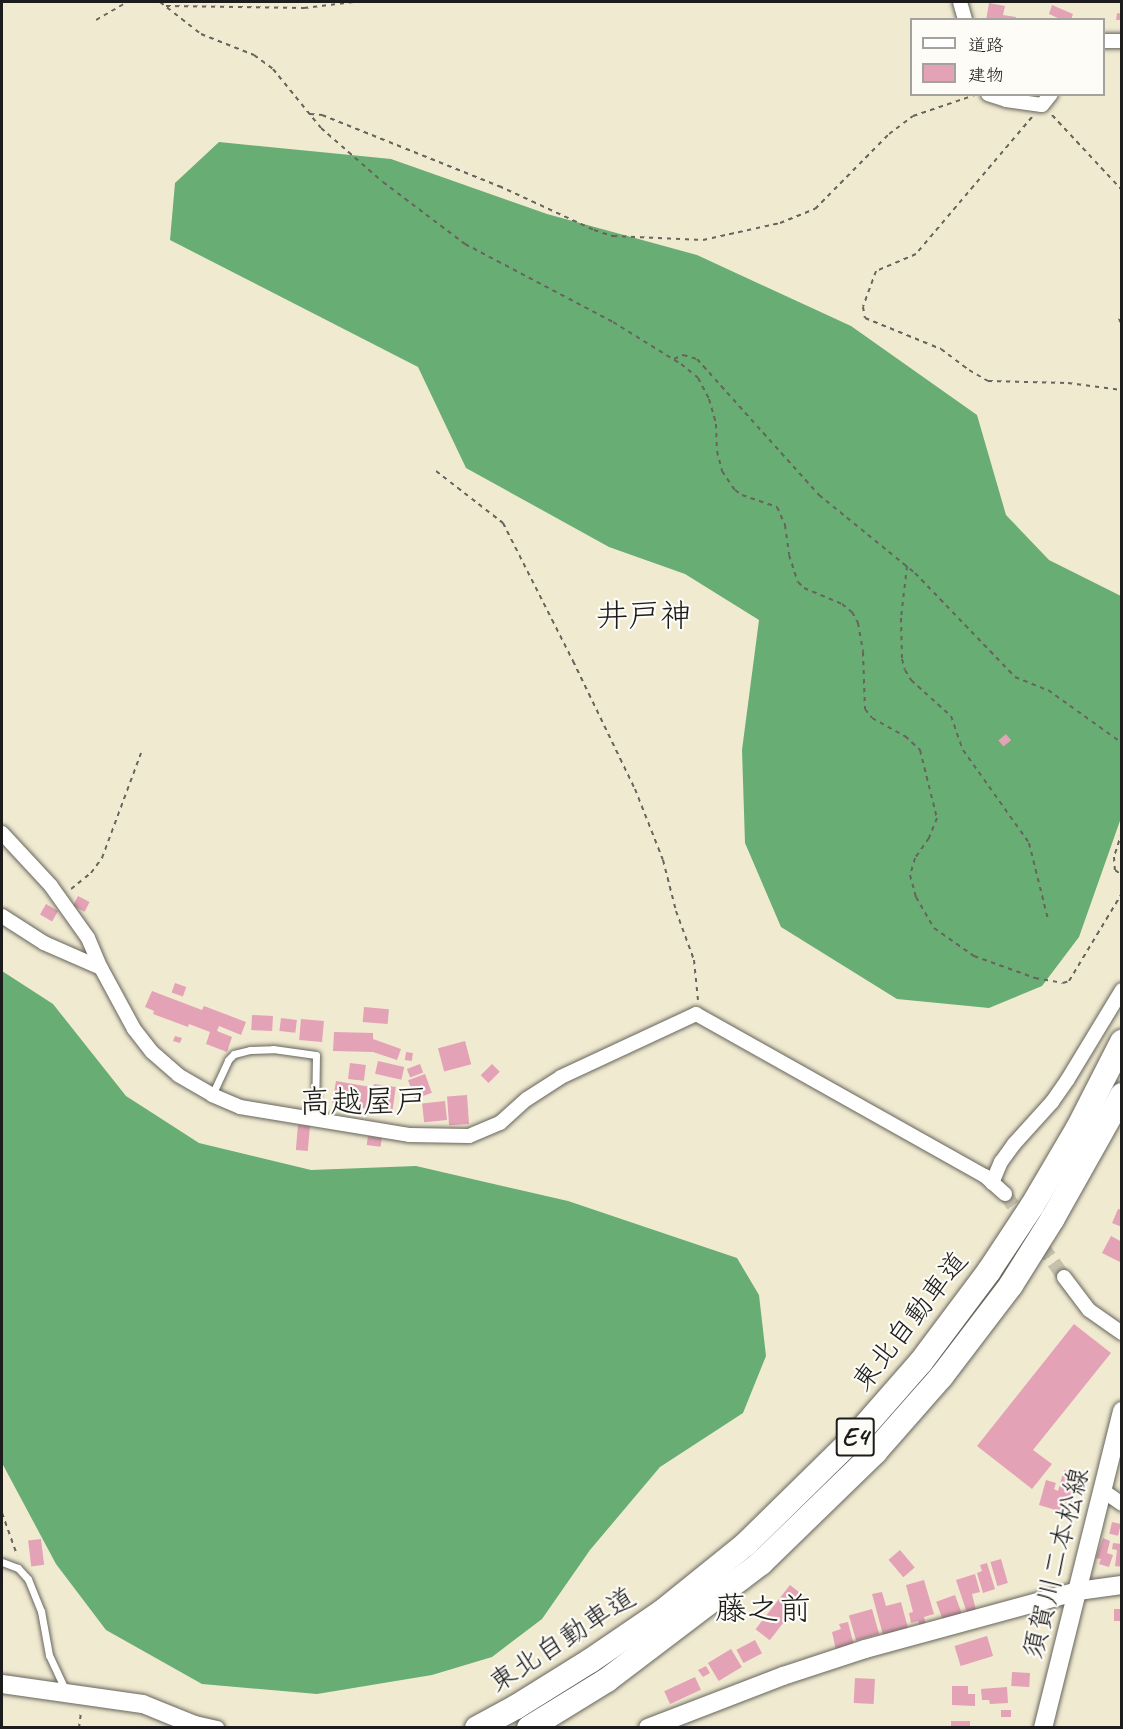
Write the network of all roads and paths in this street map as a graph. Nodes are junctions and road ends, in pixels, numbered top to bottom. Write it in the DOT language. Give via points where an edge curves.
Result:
graph roads {
  1 [pos="127,2"];
  2 [pos="160,2"];
  3 [pos="354,2"];
  4 [pos="960,2"];
  5 [pos="165,6"];
  6 [pos="964,18"];
  7 [pos="96,20"];
  8 [pos="1105,41"];
  9 [pos="1122,41"];
  10 [pos="971,96"];
  11 [pos="994,96"];
  12 [pos="1047,100"];
  13 [pos="310,114"];
  14 [pos="1122,190"];
  15 [pos="1122,310"];
  16 [pos="1122,322"];
  17 [pos="674,359"];
  18 [pos="1122,390"];
  19 [pos="436,471"];
  20 [pos="907,566"];
  21 [pos="1122,743"];
  22 [pos="141,753"];
  23 [pos="1122,832"];
  24 [pos="2,833"];
  25 [pos="1122,875"];
  26 [pos="1122,893"];
  27 [pos="57,894"];
  28 [pos="2,916"];
  29 [pos="1048,919"];
  30 [pos="101,968"];
  31 [pos="1122,990"];
  32 [pos="696,1014"];
  33 [pos="1122,1042"];
  34 [pos="212,1095"];
  35 [pos="1122,1095"];
  36 [pos="315,1119"];
  37 [pos="992,1183"];
  38 [pos="1005,1194"];
  39 [pos="1064,1277"];
  40 [pos="1122,1334"];
  41 [pos="1122,1411"];
  42 [pos="1102,1491"];
  43 [pos="1122,1504"];
  44 [pos="2,1513"];
  45 [pos="2,1562"];
  46 [pos="24,1575"];
  47 [pos="1122,1586"];
  48 [pos="1078,1591"];
  49 [pos="2,1684"];
  50 [pos="66,1691"];
  51 [pos="199,1725"];
  52 [pos="217,1728"];
  53 [pos="477,1728"];
  54 [pos="529,1728"];
  55 [pos="648,1728"];
  56 [pos="1043,1728"];
  1 -- 7 [label="path"];
  2 -- 5 [label="path"];
  3 -- 5 [label="path" via="304,8"];
  4 -- 6 [label="street"];
  5 -- 13 [label="path" via="201,33 254,55 273,69"];
  8 -- 9 [label="street"];
  10 -- 13 [label="path" via="913,116 888,134 815,209 780,223 703,240 613,236 594,230 499,186 322,115"];
  11 -- 12 [label="street" via="1006,100"];
  12 -- 14 [label="path"];
  12 -- 18 [label="path" via="916,254 876,271 863,307 865,318 941,349 988,381 1068,383"];
  13 -- 17 [label="path" via="383,182 465,244 613,322"];
  15 -- 16 [label="path"];
  17 -- 20 [label="path" via="683,355 697,359 819,495"];
  17 -- 26 [label="path" via="698,378 709,399 719,462 728,481 742,495 772,504 781,515 798,582 852,612 863,652 866,709 872,718 905,736 920,750 937,818 910,874 916,897 934,928 974,956 1035,978 1063,983 1069,981"];
  19 -- 32 [label="path" via="503,523 624,767 663,860 694,960"];
  20 -- 21 [label="path" via="1015,677 1048,690"];
  20 -- 29 [label="path" via="902,618 905,670 951,716 963,750 1029,843"];
  22 -- 27 [label="path" via="102,858 77,887"];
  23 -- 25 [label="path" via="1114,857 1115,870"];
  24 -- 27 [label="street"];
  27 -- 30 [label="street" via="88,938"];
  28 -- 30 [label="street" via="44,943"];
  30 -- 34 [label="street" via="134,1029 152,1052 177,1075"];
  31 -- 37 [label="street" via="1068,1079 1014,1144"];
  32 -- 36 [label="street" via="561,1077 500,1123 469,1136 409,1135"];
  32 -- 37 [label="street"];
  33 -- 53 [label="highway, 東北自動車道 / E4" via="1078,1128 989,1271 921,1362 857,1435 746,1544 663,1611 581,1667"];
  34 -- 36 [label="street" via="240,1107"];
  34 -- 36 [label="lane" via="234,1054 273,1049 316,1055"];
  35 -- 54 [label="highway, 東北自動車道 / E4" via="1011,1285 941,1377 875,1452 760,1563 607,1680"];
  37 -- 38 [label="street"];
  39 -- 40 [label="street" via="1089,1310"];
  41 -- 42 [label="street, 須賀川二本松線"];
  42 -- 43 [label="street"];
  42 -- 48 [label="street, 須賀川二本松線"];
  44 -- 46 [label="path"];
  45 -- 46 [label="lane"];
  46 -- 50 [label="lane" via="41,1611 49,1655"];
  47 -- 48 [label="street"];
  48 -- 55 [label="street" via="865,1649"];
  48 -- 56 [label="street, 須賀川二本松線"];
  49 -- 50 [label="street"];
  50 -- 51 [label="street" via="143,1704"];
  51 -- 52 [label="street"];
}
